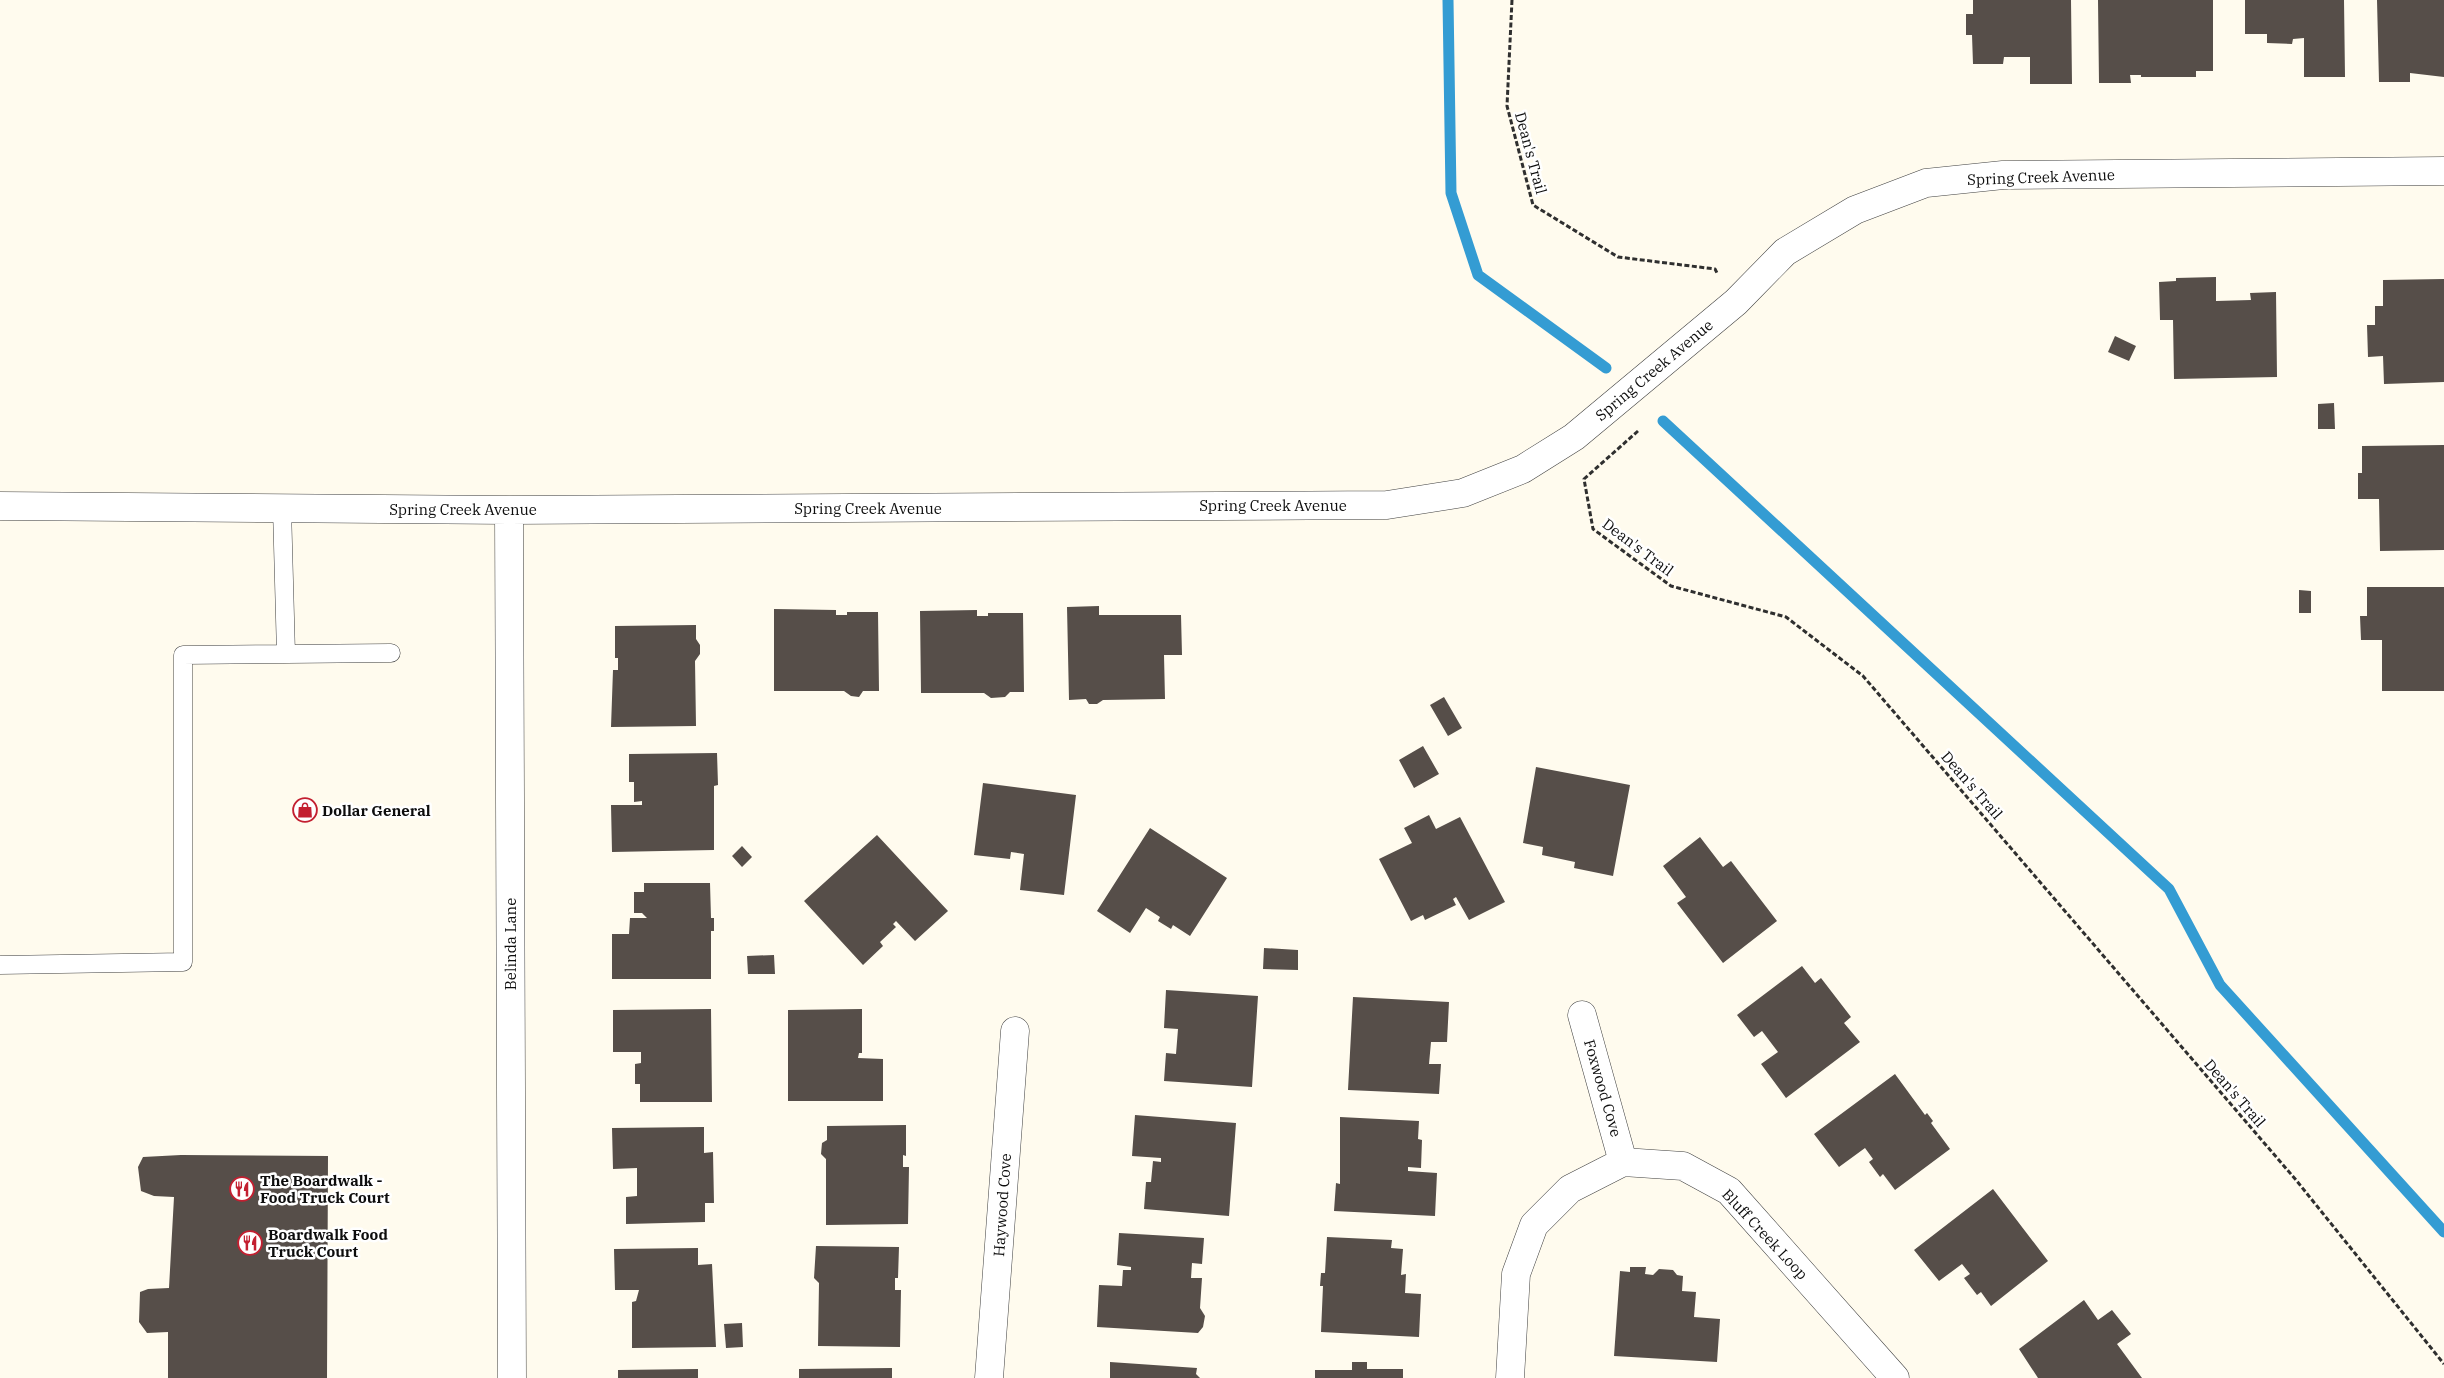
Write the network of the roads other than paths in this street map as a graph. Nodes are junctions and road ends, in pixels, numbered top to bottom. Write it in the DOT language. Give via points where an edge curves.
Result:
graph roads {
  1 [pos="2444,171"];
  2 [pos="0,506"];
  3 [pos="282,508"];
  4 [pos="509,510"];
  5 [pos="390,653"];
  6 [pos="286,654"];
  7 [pos="0,965"];
  8 [pos="1582,1015"];
  9 [pos="1015,1031"];
  10 [pos="1624,1162"];
  11 [pos="512,1378"];
  12 [pos="988,1378"];
  13 [pos="1510,1378"];
  14 [pos="1895,1378"];
  1 -- 4 [label="street, Spring Creek Avenue" via="2003,175 1926,183 1855,210 1784,252 1736,302 1574,437 1523,469 1463,493 1386,505"];
  2 -- 3 [label="street, Spring Creek Avenue"];
  3 -- 4 [label="street, Spring Creek Avenue"];
  3 -- 6 [label="lane"];
  4 -- 11 [label="street, Belinda Lane"];
  5 -- 6 [label="lane"];
  6 -- 7 [label="lane" via="183,655 183,962"];
  8 -- 10 [label="street, Foxwood Cove"];
  9 -- 12 [label="street, Haywood Cove"];
  10 -- 13 [label="street" via="1570,1189 1534,1225 1516,1274"];
  10 -- 14 [label="street, Bluff Creek Loop" via="1683,1166 1729,1191"];
}
